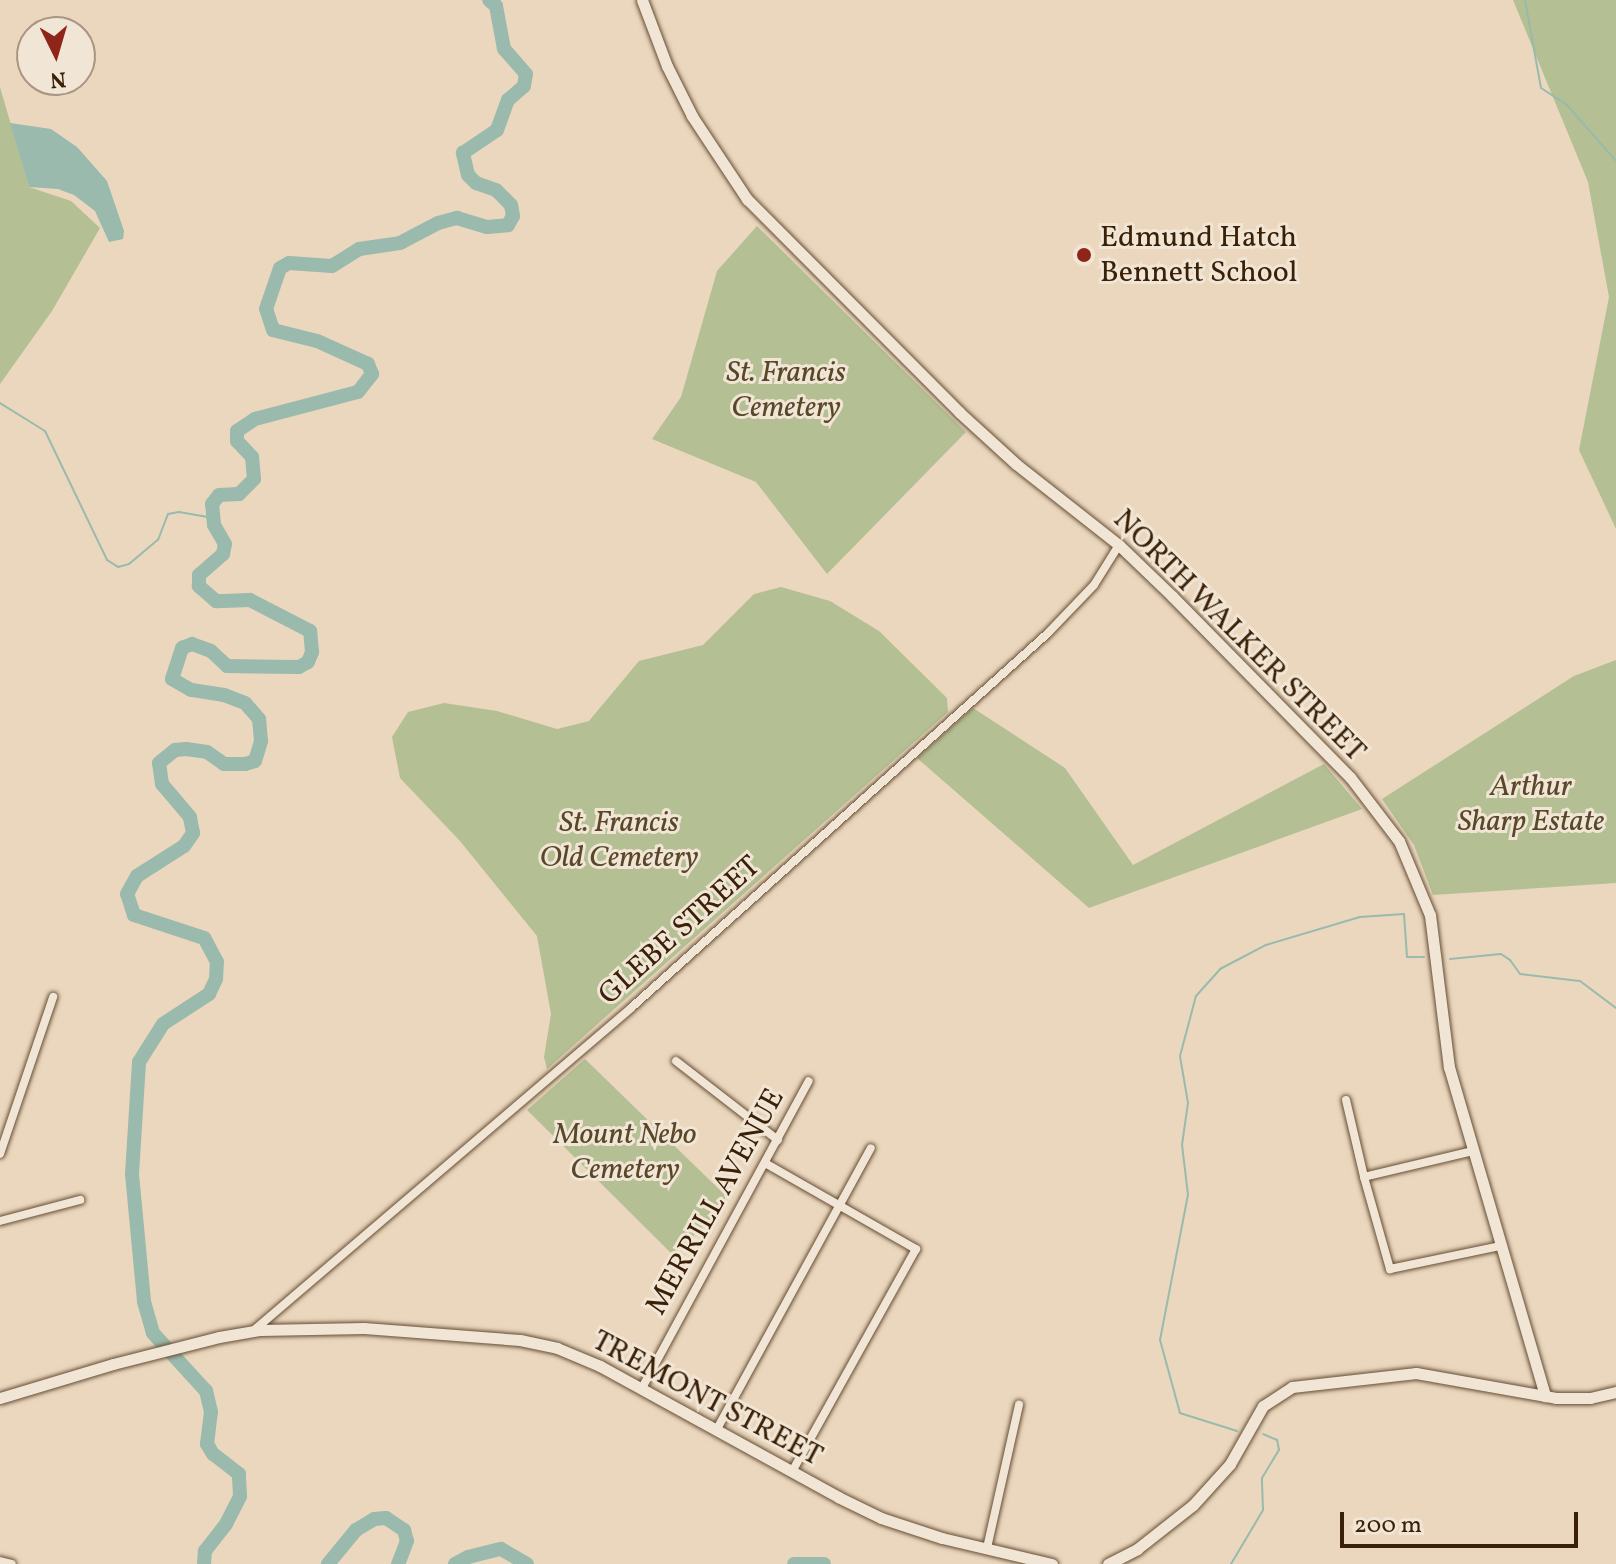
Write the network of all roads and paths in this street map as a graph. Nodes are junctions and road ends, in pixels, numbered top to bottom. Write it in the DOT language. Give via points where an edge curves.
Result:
graph roads {
  1 [pos="642,0"];
  2 [pos="1119,545"];
  3 [pos="53,997"];
  4 [pos="676,1061"];
  5 [pos="809,1081"];
  6 [pos="1346,1100"];
  7 [pos="778,1140"];
  8 [pos="871,1148"];
  9 [pos="1473,1151"];
  10 [pos="0,1154"];
  11 [pos="765,1163"];
  12 [pos="1364,1177"];
  13 [pos="80,1200"];
  14 [pos="839,1205"];
  15 [pos="0,1221"];
  16 [pos="1500,1246"];
  17 [pos="253,1331"];
  18 [pos="642,1388"];
  19 [pos="1616,1392"];
  20 [pos="1545,1396"];
  21 [pos="0,1398"];
  22 [pos="1019,1405"];
  23 [pos="717,1429"];
  24 [pos="792,1472"];
  25 [pos="987,1548"];
  26 [pos="0,1561"];
  27 [pos="12,1564"];
  28 [pos="1052,1564"];
  29 [pos="1108,1564"];
  1 -- 2 [label="main road, NORTH WALKER STREET" via="692,116 747,199 967,420"];
  2 -- 9 [label="main road, NORTH WALKER STREET" via="1350,777 1399,841 1433,928 1445,1046"];
  2 -- 17 [label="street, GLEBE STREET" via="1094,585 1058,624 631,1008"];
  3 -- 10 [label="street"];
  4 -- 7 [label="street"];
  5 -- 7 [label="street, MERRILL AVENUE"];
  6 -- 12 [label="street"];
  7 -- 11 [label="street, MERRILL AVENUE"];
  8 -- 14 [label="street"];
  9 -- 12 [label="street"];
  9 -- 16 [label="main road, NORTH WALKER STREET"];
  11 -- 14 [label="street"];
  11 -- 18 [label="street, MERRILL AVENUE"];
  12 -- 16 [label="street" via="1390,1269"];
  13 -- 15 [label="street"];
  14 -- 23 [label="street"];
  14 -- 24 [label="street" via="916,1249"];
  16 -- 20 [label="main road, NORTH WALKER STREET"];
  17 -- 18 [label="main road, TREMONT STREET" via="364,1328 504,1338 575,1354"];
  17 -- 21 [label="main road, TREMONT STREET"];
  18 -- 23 [label="main road, TREMONT STREET"];
  19 -- 20 [label="main road" via="1590,1398"];
  20 -- 29 [label="main road" via="1416,1373 1282,1390 1263,1406 1230,1464 1193,1505 1137,1549"];
  22 -- 25 [label="street"];
  23 -- 24 [label="main road, TREMONT STREET"];
  24 -- 25 [label="main road, TREMONT STREET" via="890,1521"];
  25 -- 28 [label="main road, TREMONT STREET"];
  26 -- 27 [label="street"];
}
